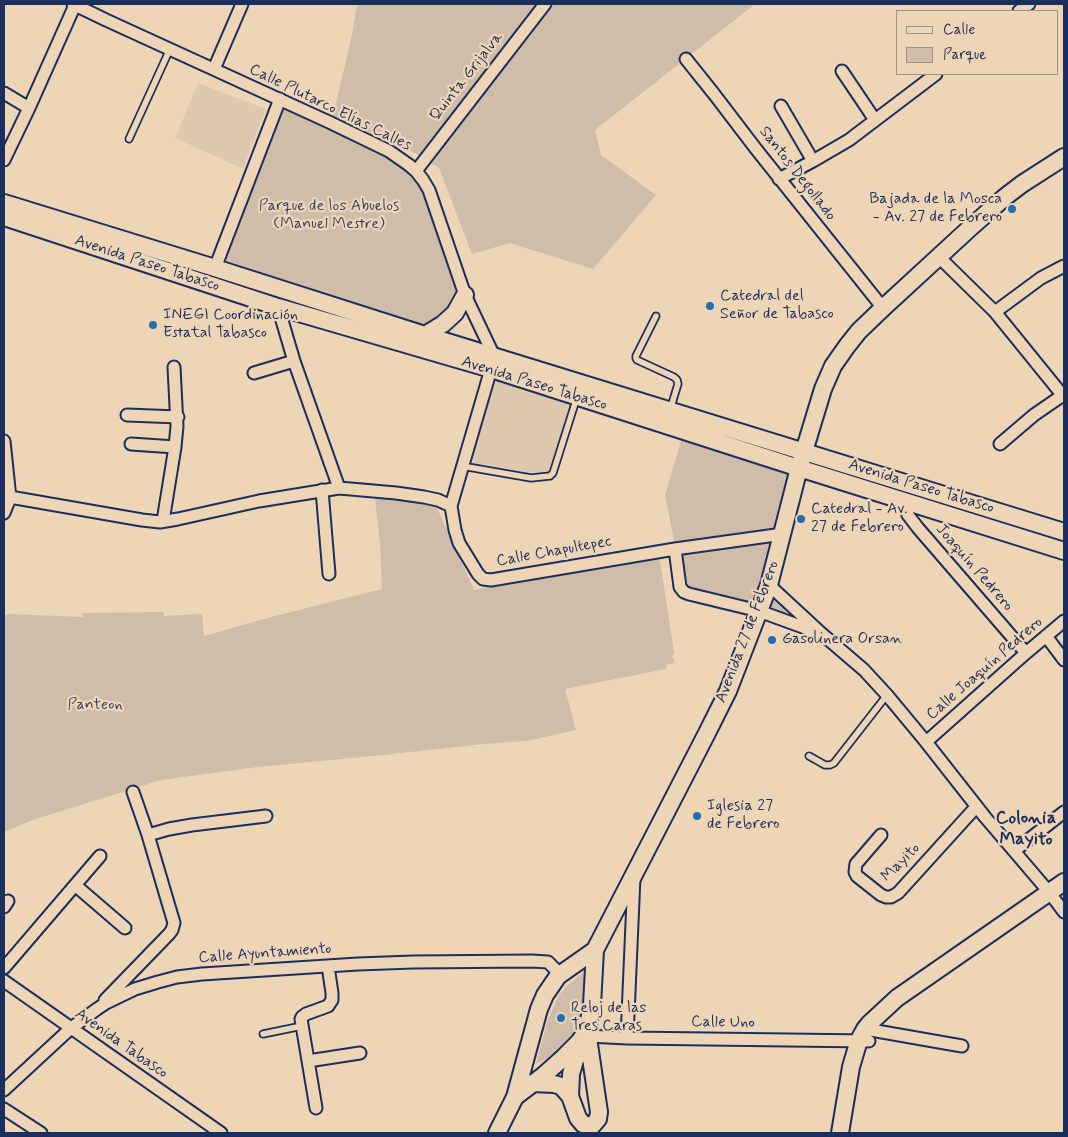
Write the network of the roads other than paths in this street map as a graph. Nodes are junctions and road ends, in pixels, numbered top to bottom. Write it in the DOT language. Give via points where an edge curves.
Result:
graph roads {
  1 [pos="74,4"];
  2 [pos="242,4"];
  3 [pos="544,4"];
  4 [pos="170,49"];
  5 [pos="686,59"];
  6 [pos="214,70"];
  7 [pos="842,71"];
  8 [pos="935,75"];
  9 [pos="4,93"];
  10 [pos="280,99"];
  11 [pos="781,106"];
  12 [pos="29,108"];
  13 [pos="875,120"];
  14 [pos="129,139"];
  15 [pos="1064,156"];
  16 [pos="4,160"];
  17 [pos="813,162"];
  18 [pos="416,171"];
  19 [pos="779,179"];
  20 [pos="4,203"];
  21 [pos="4,216"];
  22 [pos="939,257"];
  23 [pos="1064,266"];
  24 [pos="215,268"];
  25 [pos="465,295"];
  26 [pos="278,307"];
  27 [pos="883,308"];
  28 [pos="995,312"];
  29 [pos="656,316"];
  30 [pos="425,335"];
  31 [pos="294,361"];
  32 [pos="492,363"];
  33 [pos="174,367"];
  34 [pos="254,373"];
  35 [pos="1064,396"];
  36 [pos="578,397"];
  37 [pos="670,410"];
  38 [pos="127,415"];
  39 [pos="178,417"];
  40 [pos="4,441"];
  41 [pos="131,444"];
  42 [pos="1000,444"];
  43 [pos="175,447"];
  44 [pos="804,451"];
  45 [pos="462,466"];
  46 [pos="799,468"];
  47 [pos="339,488"];
  48 [pos="322,490"];
  49 [pos="7,497"];
  50 [pos="903,499"];
  51 [pos="450,506"];
  52 [pos="4,513"];
  53 [pos="163,521"];
  54 [pos="1064,532"];
  55 [pos="783,534"];
  56 [pos="675,549"];
  57 [pos="1064,550"];
  58 [pos="329,574"];
  59 [pos="769,585"];
  60 [pos="759,611"];
  61 [pos="1064,621"];
  62 [pos="822,634"];
  63 [pos="1046,636"];
  64 [pos="1026,653"];
  65 [pos="1064,660"];
  66 [pos="887,696"];
  67 [pos="926,742"];
  68 [pos="809,756"];
  69 [pos="133,792"];
  70 [pos="976,807"];
  71 [pos="1064,812"];
  72 [pos="266,816"];
  73 [pos="148,835"];
  74 [pos="881,835"];
  75 [pos="1014,852"];
  76 [pos="100,856"];
  77 [pos="634,874"];
  78 [pos="1064,882"];
  79 [pos="74,885"];
  80 [pos="1058,900"];
  81 [pos="125,928"];
  82 [pos="595,950"];
  83 [pos="328,966"];
  84 [pos="4,968"];
  85 [pos="558,976"];
  86 [pos="4,981"];
  87 [pos="97,1009"];
  88 [pos="302,1026"];
  89 [pos="70,1029"];
  90 [pos="587,1033"];
  91 [pos="263,1034"];
  92 [pos="867,1035"];
  93 [pos="627,1038"];
  94 [pos="962,1046"];
  95 [pos="360,1053"];
  96 [pos="308,1061"];
  97 [pos="532,1083"];
  98 [pos="4,1090"];
  99 [pos="570,1096"];
  100 [pos="514,1097"];
  101 [pos="316,1108"];
  102 [pos="4,1109"];
  103 [pos="589,1131"];
  104 [pos="41,1133"];
  105 [pos="221,1133"];
  106 [pos="497,1133"];
  107 [pos="840,1133"];
  108 [pos="851,1133"];
  1 -- 4 [label="street, Calle Plutarco Elías Calles"];
  1 -- 12 [label="street"];
  2 -- 6 [label="street"];
  3 -- 18 [label="street, Quinta Grijalva"];
  4 -- 6 [label="street, Calle Plutarco Elías Calles"];
  4 -- 14 [label="lane"];
  5 -- 19 [label="street, Santos Degollado"];
  6 -- 10 [label="street, Calle Plutarco Elías Calles"];
  7 -- 13 [label="street"];
  8 -- 13 [label="street"];
  9 -- 12 [label="street"];
  10 -- 18 [label="street, Calle Plutarco Elías Calles" via="389,151"];
  10 -- 24 [label="street"];
  11 -- 17 [label="street"];
  12 -- 16 [label="street"];
  13 -- 17 [label="street"];
  15 -- 22 [label="main road, Avenida 27 de Febrero" via="1005,197"];
  17 -- 19 [label="street"];
  18 -- 25 [label="street, Calle Plutarco Elías Calles" via="429,190"];
  19 -- 27 [label="street, Santos Degollado"];
  20 -- 24 [label="main road, Avenida Paseo Tabasco"];
  21 -- 26 [label="main road, Avenida Paseo Tabasco"];
  22 -- 27 [label="main road, Avenida 27 de Febrero"];
  22 -- 28 [label="street"];
  23 -- 28 [label="street" via="1041,278"];
  24 -- 30 [label="main road, Avenida Paseo Tabasco"];
  25 -- 30 [label="main road" via="455,313"];
  25 -- 32 [label="street, Calle Plutarco Elías Calles"];
  26 -- 31 [label="street"];
  26 -- 32 [label="main road, Avenida Paseo Tabasco"];
  27 -- 44 [label="main road, Avenida 27 de Febrero" via="853,338 833,366"];
  28 -- 35 [label="street"];
  29 -- 37 [label="lane" via="636,358 677,380"];
  30 -- 32 [label="main road, Avenida Paseo Tabasco"];
  31 -- 34 [label="street"];
  31 -- 47 [label="street"];
  32 -- 36 [label="main road, Avenida Paseo Tabasco"];
  32 -- 37 [label="main road, Avenida Paseo Tabasco"];
  32 -- 45 [label="street, Calle Chapultepec"];
  33 -- 39 [label="street"];
  35 -- 42 [label="street"];
  36 -- 45 [label="lane" via="550,476 531,478"];
  36 -- 46 [label="main road, Avenida Paseo Tabasco"];
  37 -- 44 [label="main road, Avenida Paseo Tabasco"];
  38 -- 39 [label="street"];
  39 -- 43 [label="street"];
  40 -- 49 [label="street"];
  41 -- 43 [label="street"];
  43 -- 53 [label="street"];
  44 -- 46 [label="main road, Avenida 27 de Febrero"];
  44 -- 54 [label="main road, Avenida Paseo Tabasco"];
  45 -- 51 [label="street, Calle Chapultepec"];
  46 -- 50 [label="main road, Avenida Paseo Tabasco"];
  46 -- 55 [label="main road, Avenida 27 de Febrero"];
  47 -- 48 [label="street"];
  47 -- 51 [label="street" via="396,492 438,500"];
  48 -- 53 [label="street"];
  48 -- 58 [label="street"];
  49 -- 52 [label="street"];
  49 -- 53 [label="street"];
  50 -- 57 [label="main road, Avenida Paseo Tabasco"];
  50 -- 64 [label="street, Joaquín Pedrero" via="908,515 918,528"];
  51 -- 56 [label="street, Calle Chapultepec" via="459,543 483,579"];
  55 -- 56 [label="street, Calle Chapultepec"];
  55 -- 59 [label="main road, Avenida 27 de Febrero"];
  56 -- 60 [label="street" via="680,587 684,592"];
  59 -- 60 [label="main road, Avenida 27 de Febrero"];
  59 -- 62 [label="street"];
  60 -- 62 [label="street"];
  60 -- 77 [label="main road, Avenida 27 de Febrero" via="712,724"];
  61 -- 63 [label="street, Calle Joaquín Pedrero"];
  62 -- 66 [label="street" via="864,670"];
  63 -- 64 [label="street, Calle Joaquín Pedrero"];
  63 -- 65 [label="street"];
  64 -- 67 [label="street, Calle Joaquín Pedrero"];
  66 -- 67 [label="street"];
  66 -- 68 [label="lane" via="834,762 825,765"];
  67 -- 70 [label="street"];
  69 -- 73 [label="street"];
  70 -- 74 [label="street, Mayito" via="891,897 880,894 855,872 856,864"];
  70 -- 75 [label="street"];
  71 -- 75 [label="street"];
  72 -- 73 [label="street" via="192,825"];
  73 -- 87 [label="street" via="174,926"];
  75 -- 80 [label="street"];
  76 -- 79 [label="street"];
  77 -- 82 [label="main road, Avenida 27 de Febrero"];
  77 -- 93 [label="street"];
  78 -- 80 [label="main road"];
  79 -- 81 [label="street"];
  79 -- 84 [label="street"];
  80 -- 92 [label="main road" via="897,998 876,1017"];
  82 -- 85 [label="main road, Avenida 27 de Febrero"];
  82 -- 90 [label="main road, Avenida 27 de Febrero"];
  83 -- 85 [label="street, Calle Ayuntamiento" via="545,961 551,964"];
  83 -- 87 [label="street, Calle Ayuntamiento" via="177,977 135,990"];
  83 -- 88 [label="street" via="332,1000 328,1006 302,1017"];
  85 -- 100 [label="main road, Avenida 27 de Febrero" via="539,1009"];
  86 -- 89 [label="street, Avenida Tabasco"];
  87 -- 89 [label="street, Calle Ayuntamiento"];
  88 -- 91 [label="lane"];
  88 -- 96 [label="street"];
  89 -- 98 [label="street, Calle Ayuntamiento"];
  89 -- 105 [label="street, Avenida Tabasco"];
  90 -- 93 [label="street, Calle Uno"];
  90 -- 97 [label="main road, Avenida 27 de Febrero"];
  90 -- 99 [label="main road" via="571,1074"];
  90 -- 103 [label="main road" via="599,1112"];
  92 -- 93 [label="street, Calle Uno"];
  92 -- 94 [label="street, Calle Uno"];
  92 -- 107 [label="main road" via="851,1067"];
  92 -- 108 [label="main road"];
  95 -- 96 [label="street"];
  96 -- 101 [label="street"];
  97 -- 99 [label="main road" via="561,1086"];
  97 -- 100 [label="main road, Avenida 27 de Febrero"];
  99 -- 103 [label="main road" via="578,1118"];
  100 -- 106 [label="main road, Avenida 27 de Febrero"];
  102 -- 104 [label="street"];
}
